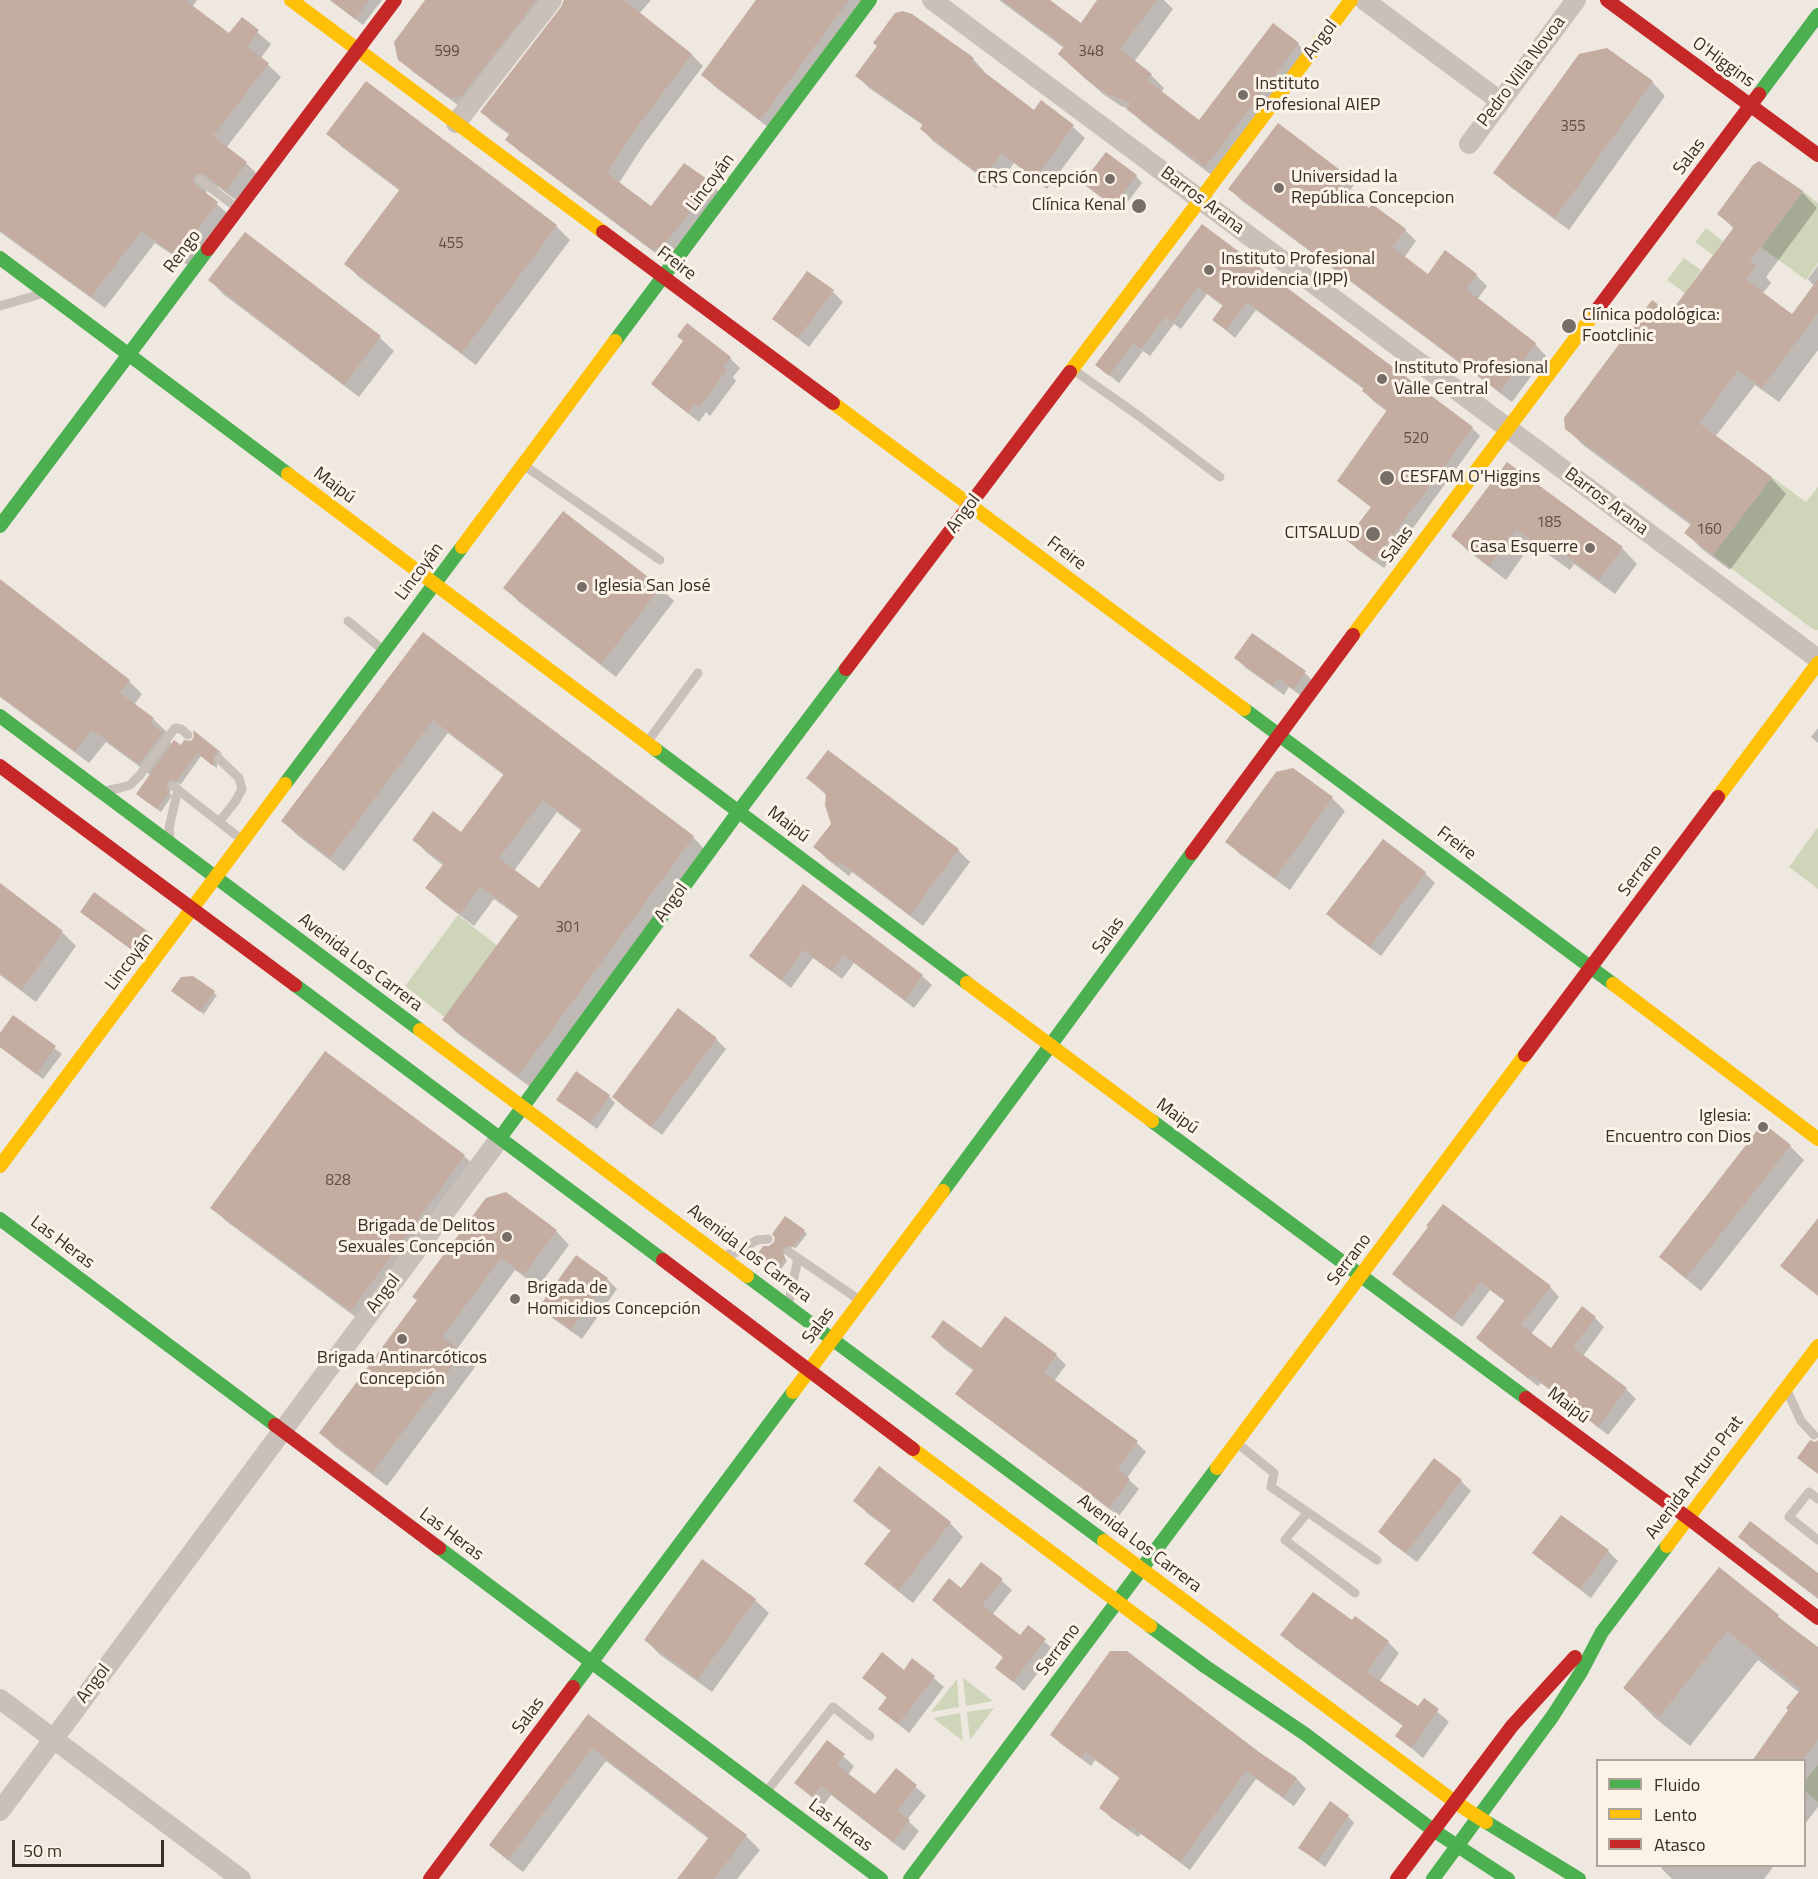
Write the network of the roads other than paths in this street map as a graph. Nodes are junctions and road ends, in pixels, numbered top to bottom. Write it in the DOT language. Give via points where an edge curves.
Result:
graph roads {
  1 [pos="291,0"];
  2 [pos="395,0"];
  3 [pos="552,0"];
  4 [pos="870,0"];
  5 [pos="932,0"];
  6 [pos="1352,0"];
  7 [pos="1364,0"];
  8 [pos="1576,0"];
  9 [pos="1607,0"];
  10 [pos="1818,15"];
  11 [pos="357,49"];
  12 [pos="1500,101"];
  13 [pos="1750,106"];
  14 [pos="456,123"];
  15 [pos="1469,144"];
  16 [pos="1818,155"];
  17 [pos="200,180"];
  18 [pos="1201,201"];
  19 [pos="238,208"];
  20 [pos="0,258"];
  21 [pos="664,277"];
  22 [pos="46,293"];
  23 [pos="0,306"];
  24 [pos="129,355"];
  25 [pos="1073,370"];
  26 [pos="1508,429"];
  27 [pos="523,465"];
  28 [pos="1220,477"];
  29 [pos="970,505"];
  30 [pos="0,526"];
  31 [pos="660,560"];
  32 [pos="434,584"];
  33 [pos="348,621"];
  34 [pos="384,651"];
  35 [pos="1818,659"];
  36 [pos="1818,663"];
  37 [pos="698,673"];
  38 [pos="0,716"];
  39 [pos="188,735"];
  40 [pos="1278,735"];
  41 [pos="646,743"];
  42 [pos="219,759"];
  43 [pos="0,766"];
  44 [pos="152,772"];
  45 [pos="141,775"];
  46 [pos="101,791"];
  47 [pos="739,811"];
  48 [pos="219,822"];
  49 [pos="243,840"];
  50 [pos="170,843"];
  51 [pos="216,877"];
  52 [pos="191,909"];
  53 [pos="1592,968"];
  54 [pos="1051,1046"];
  55 [pos="524,1107"];
  56 [pos="500,1138"];
  57 [pos="1818,1139"];
  58 [pos="0,1166"];
  59 [pos="0,1219"];
  60 [pos="768,1239"];
  61 [pos="789,1252"];
  62 [pos="720,1255"];
  63 [pos="798,1258"];
  64 [pos="1361,1275"];
  65 [pos="861,1300"];
  66 [pos="788,1306"];
  67 [pos="832,1339"];
  68 [pos="1818,1346"];
  69 [pos="808,1370"];
  70 [pos="1786,1388"];
  71 [pos="282,1431"];
  72 [pos="1814,1435"];
  73 [pos="1236,1442"];
  74 [pos="1818,1499"];
  75 [pos="1308,1512"];
  76 [pos="1688,1518"];
  77 [pos="1818,1540"];
  78 [pos="1377,1560"];
  79 [pos="1141,1568"];
  80 [pos="1355,1593"];
  81 [pos="1117,1602"];
  82 [pos="1818,1618"];
  83 [pos="1602,1632"];
  84 [pos="591,1662"];
  85 [pos="0,1699"];
  86 [pos="870,1736"];
  87 [pos="53,1739"];
  88 [pos="766,1793"];
  89 [pos="1455,1802"];
  90 [pos="0,1811"];
  91 [pos="1480,1816"];
  92 [pos="1433,1830"];
  93 [pos="1457,1846"];
  94 [pos="242,1879"];
  95 [pos="430,1879"];
  96 [pos="881,1879"];
  97 [pos="910,1879"];
  98 [pos="1397,1879"];
  99 [pos="1433,1879"];
  100 [pos="1508,1879"];
  101 [pos="1580,1879"];
  1 -- 11 [label="main road, Freire"];
  2 -- 11 [label="main road, Rengo"];
  3 -- 14 [label="street"];
  4 -- 21 [label="main road, Lincoyán"];
  5 -- 18 [label="street, Barros Arana"];
  6 -- 18 [label="main road, Angol"];
  7 -- 12 [label="street"];
  8 -- 12 [label="street, Pedro Villa Novoa"];
  9 -- 13 [label="main road, O'Higgins"];
  10 -- 13 [label="main road, Salas"];
  11 -- 14 [label="main road, Freire"];
  11 -- 19 [label="main road, Rengo"];
  12 -- 15 [label="street, Pedro Villa Novoa"];
  13 -- 16 [label="main road, O'Higgins"];
  13 -- 26 [label="main road, Salas"];
  14 -- 21 [label="main road, Freire"];
  17 -- 19 [label="lane"];
  18 -- 25 [label="main road, Angol"];
  18 -- 26 [label="street, Barros Arana"];
  19 -- 24 [label="main road, Rengo"];
  20 -- 22 [label="main road, Maipú"];
  21 -- 27 [label="main road, Lincoyán"];
  21 -- 29 [label="main road, Freire"];
  22 -- 23 [label="lane"];
  22 -- 24 [label="main road, Maipú"];
  24 -- 30 [label="main road, Rengo"];
  24 -- 32 [label="main road, Maipú"];
  25 -- 28 [label="lane"];
  25 -- 29 [label="main road, Angol"];
  26 -- 35 [label="street, Barros Arana"];
  26 -- 40 [label="main road, Salas"];
  27 -- 31 [label="lane"];
  27 -- 32 [label="main road, Lincoyán"];
  29 -- 40 [label="main road, Freire"];
  29 -- 47 [label="main road, Angol"];
  32 -- 34 [label="main road, Lincoyán"];
  32 -- 41 [label="main road, Maipú"];
  33 -- 34 [label="lane"];
  34 -- 49 [label="main road, Lincoyán"];
  36 -- 53 [label="main road, Serrano"];
  37 -- 41 [label="lane"];
  38 -- 46 [label="main road, Avenida Los Carrera"];
  39 -- 45 [label="lane" via="175,729"];
  40 -- 53 [label="main road, Freire"];
  40 -- 54 [label="main road, Salas"];
  41 -- 47 [label="main road, Maipú"];
  42 -- 48 [label="lane" via="239,778 242,789"];
  43 -- 52 [label="main road"];
  44 -- 45 [label="lane"];
  45 -- 46 [label="lane" via="120,788"];
  46 -- 50 [label="main road, Avenida Los Carrera"];
  47 -- 54 [label="main road, Maipú"];
  47 -- 55 [label="main road, Angol"];
  48 -- 49 [label="lane"];
  48 -- 50 [label="lane" via="176,788"];
  49 -- 51 [label="main road, Lincoyán"];
  50 -- 51 [label="main road, Avenida Los Carrera"];
  51 -- 52 [label="main road, Lincoyán"];
  51 -- 55 [label="main road, Avenida Los Carrera"];
  52 -- 56 [label="main road"];
  52 -- 58 [label="main road, Lincoyán"];
  53 -- 57 [label="main road, Freire"];
  53 -- 64 [label="main road, Serrano"];
  54 -- 64 [label="main road, Maipú"];
  54 -- 65 [label="main road, Salas"];
  55 -- 56 [label="main road, Angol"];
  55 -- 62 [label="main road, Avenida Los Carrera"];
  56 -- 69 [label="main road"];
  56 -- 71 [label="street, Angol"];
  59 -- 71 [label="main road, Las Heras"];
  60 -- 62 [label="lane"];
  61 -- 63 [label="lane"];
  62 -- 66 [label="main road, Avenida Los Carrera"];
  63 -- 65 [label="lane"];
  63 -- 66 [label="lane"];
  64 -- 73 [label="main road, Serrano"];
  64 -- 76 [label="main road, Maipú"];
  65 -- 67 [label="main road, Salas"];
  66 -- 67 [label="main road, Avenida Los Carrera"];
  67 -- 69 [label="main road, Salas"];
  67 -- 79 [label="main road, Avenida Los Carrera"];
  68 -- 70 [label="main road, Avenida Arturo Prat"];
  69 -- 81 [label="main road"];
  69 -- 84 [label="main road, Salas"];
  70 -- 72 [label="lane" via="1796,1412"];
  70 -- 76 [label="main road, Avenida Arturo Prat"];
  71 -- 84 [label="main road, Las Heras"];
  71 -- 87 [label="street, Angol"];
  73 -- 75 [label="lane" via="1274,1473 1271,1486"];
  73 -- 79 [label="main road, Serrano"];
  74 -- 77 [label="lane" via="1809,1492 1789,1517"];
  75 -- 78 [label="lane"];
  75 -- 80 [label="lane" via="1285,1540"];
  76 -- 82 [label="main road, Maipú"];
  76 -- 83 [label="main road, Avenida Arturo Prat"];
  79 -- 81 [label="main road, Serrano"];
  79 -- 89 [label="main road, Avenida Los Carrera"];
  81 -- 92 [label="main road"];
  81 -- 97 [label="main road, Serrano"];
  83 -- 89 [label="main road, Avenida Arturo Prat" via="1529,1706"];
  83 -- 91 [label="main road, Avenida Arturo Prat" via="1570,1689"];
  84 -- 88 [label="main road, Las Heras"];
  84 -- 95 [label="main road, Salas"];
  85 -- 87 [label="street"];
  86 -- 88 [label="lane" via="833,1707"];
  87 -- 90 [label="street, Angol"];
  87 -- 94 [label="street"];
  88 -- 96 [label="main road, Las Heras"];
  89 -- 91 [label="main road, Avenida Los Carrera"];
  89 -- 92 [label="main road, Avenida Arturo Prat"];
  91 -- 93 [label="main road, Avenida Arturo Prat"];
  91 -- 101 [label="main road, Avenida Los Carrera"];
  92 -- 93 [label="main road"];
  92 -- 98 [label="main road, Avenida Arturo Prat"];
  93 -- 99 [label="main road, Avenida Arturo Prat"];
  93 -- 100 [label="main road"];
}
